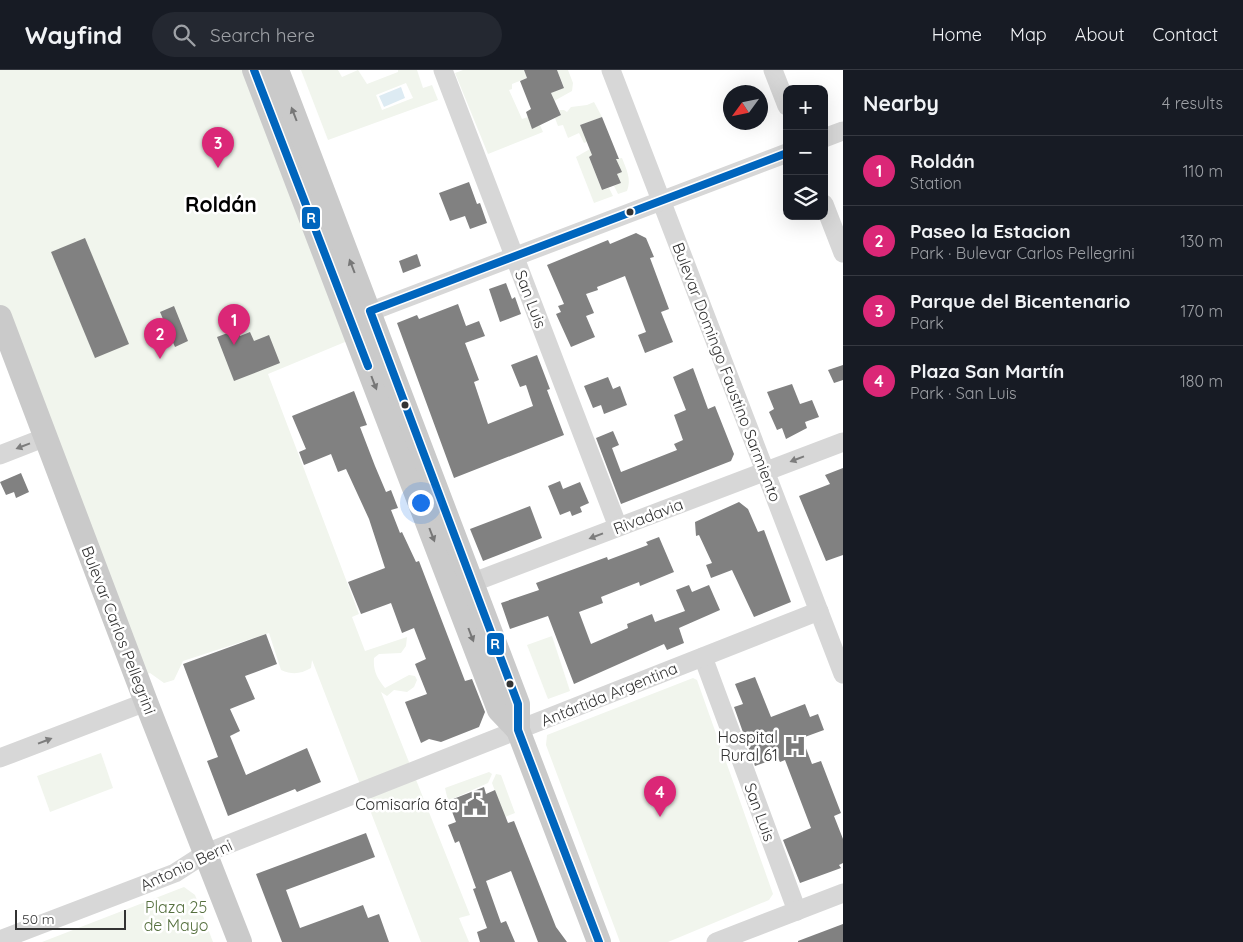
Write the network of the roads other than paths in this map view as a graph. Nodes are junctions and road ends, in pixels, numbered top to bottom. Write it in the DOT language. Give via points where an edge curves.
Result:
graph roads {
  1 [pos="254,70"];
  2 [pos="277,70"];
  3 [pos="443,70"];
  4 [pos="611,70"];
  5 [pos="773,70"];
  6 [pos="783,96"];
  7 [pos="843,131"];
  8 [pos="828,137"];
  9 [pos="783,155"];
  10 [pos="661,201"];
  11 [pos="828,214"];
  12 [pos="843,253"];
  13 [pos="514,256"];
  14 [pos="360,315"];
  15 [pos="0,317"];
  16 [pos="46,437"];
  17 [pos="843,442"];
  18 [pos="0,455"];
  19 [pos="765,472"];
  20 [pos="618,527"];
  21 [pos="463,586"];
  22 [pos="819,611"];
  23 [pos="703,657"];
  24 [pos="843,674"];
  25 [pos="146,702"];
  26 [pos="518,730"];
  27 [pos="0,758"];
  28 [pos="371,788"];
  29 [pos="206,853"];
  30 [pos="843,893"];
  31 [pos="797,911"];
  32 [pos="22,937"];
  33 [pos="0,940"];
  34 [pos="240,942"];
  35 [pos="599,942"];
  36 [pos="716,942"];
  1 -- 14 [label="main road"];
  14 -- 2 [label="main road, one-way"];
  3 -- 13 [label="street, San Luis"];
  4 -- 10 [label="street, Bulevar Domingo Faustino Sarmiento"];
  5 -- 6 [label="street"];
  7 -- 8 [label="street"];
  9 -- 10 [label="street"];
  10 -- 13 [label="street"];
  10 -- 19 [label="street, Bulevar Domingo Faustino Sarmiento"];
  11 -- 12 [label="street"];
  13 -- 14 [label="street"];
  13 -- 20 [label="street, San Luis"];
  14 -- 21 [label="main road"];
  15 -- 16 [label="main road, Bulevar Carlos Pellegrini"];
  16 -- 18 [label="street, one-way"];
  16 -- 25 [label="main road, Bulevar Carlos Pellegrini"];
  17 -- 19 [label="street, Rivadavia, one-way"];
  19 -- 20 [label="street, Rivadavia"];
  19 -- 22 [label="street, Bulevar Domingo Faustino Sarmiento"];
  20 -- 21 [label="street, Rivadavia, one-way"];
  21 -- 26 [label="main road" via="518,704"];
  22 -- 23 [label="street, Antártida Argentina"];
  22 -- 24 [label="street, Bulevar Domingo Faustino Sarmiento"];
  23 -- 26 [label="street, Antártida Argentina"];
  23 -- 31 [label="street, San Luis"];
  27 -- 25 [label="street, one-way"];
  25 -- 29 [label="main road, Bulevar Carlos Pellegrini"];
  26 -- 28 [label="street, Antártida Argentina"];
  26 -- 35 [label="main road"];
  28 -- 29 [label="street, Antonio Berni"];
  29 -- 32 [label="street, Antonio Berni" via="176,873"];
  29 -- 34 [label="main road, Bulevar Carlos Pellegrini"];
  30 -- 31 [label="street"];
  31 -- 36 [label="street"];
  32 -- 33 [label="street, Antonio Berni"];
}
